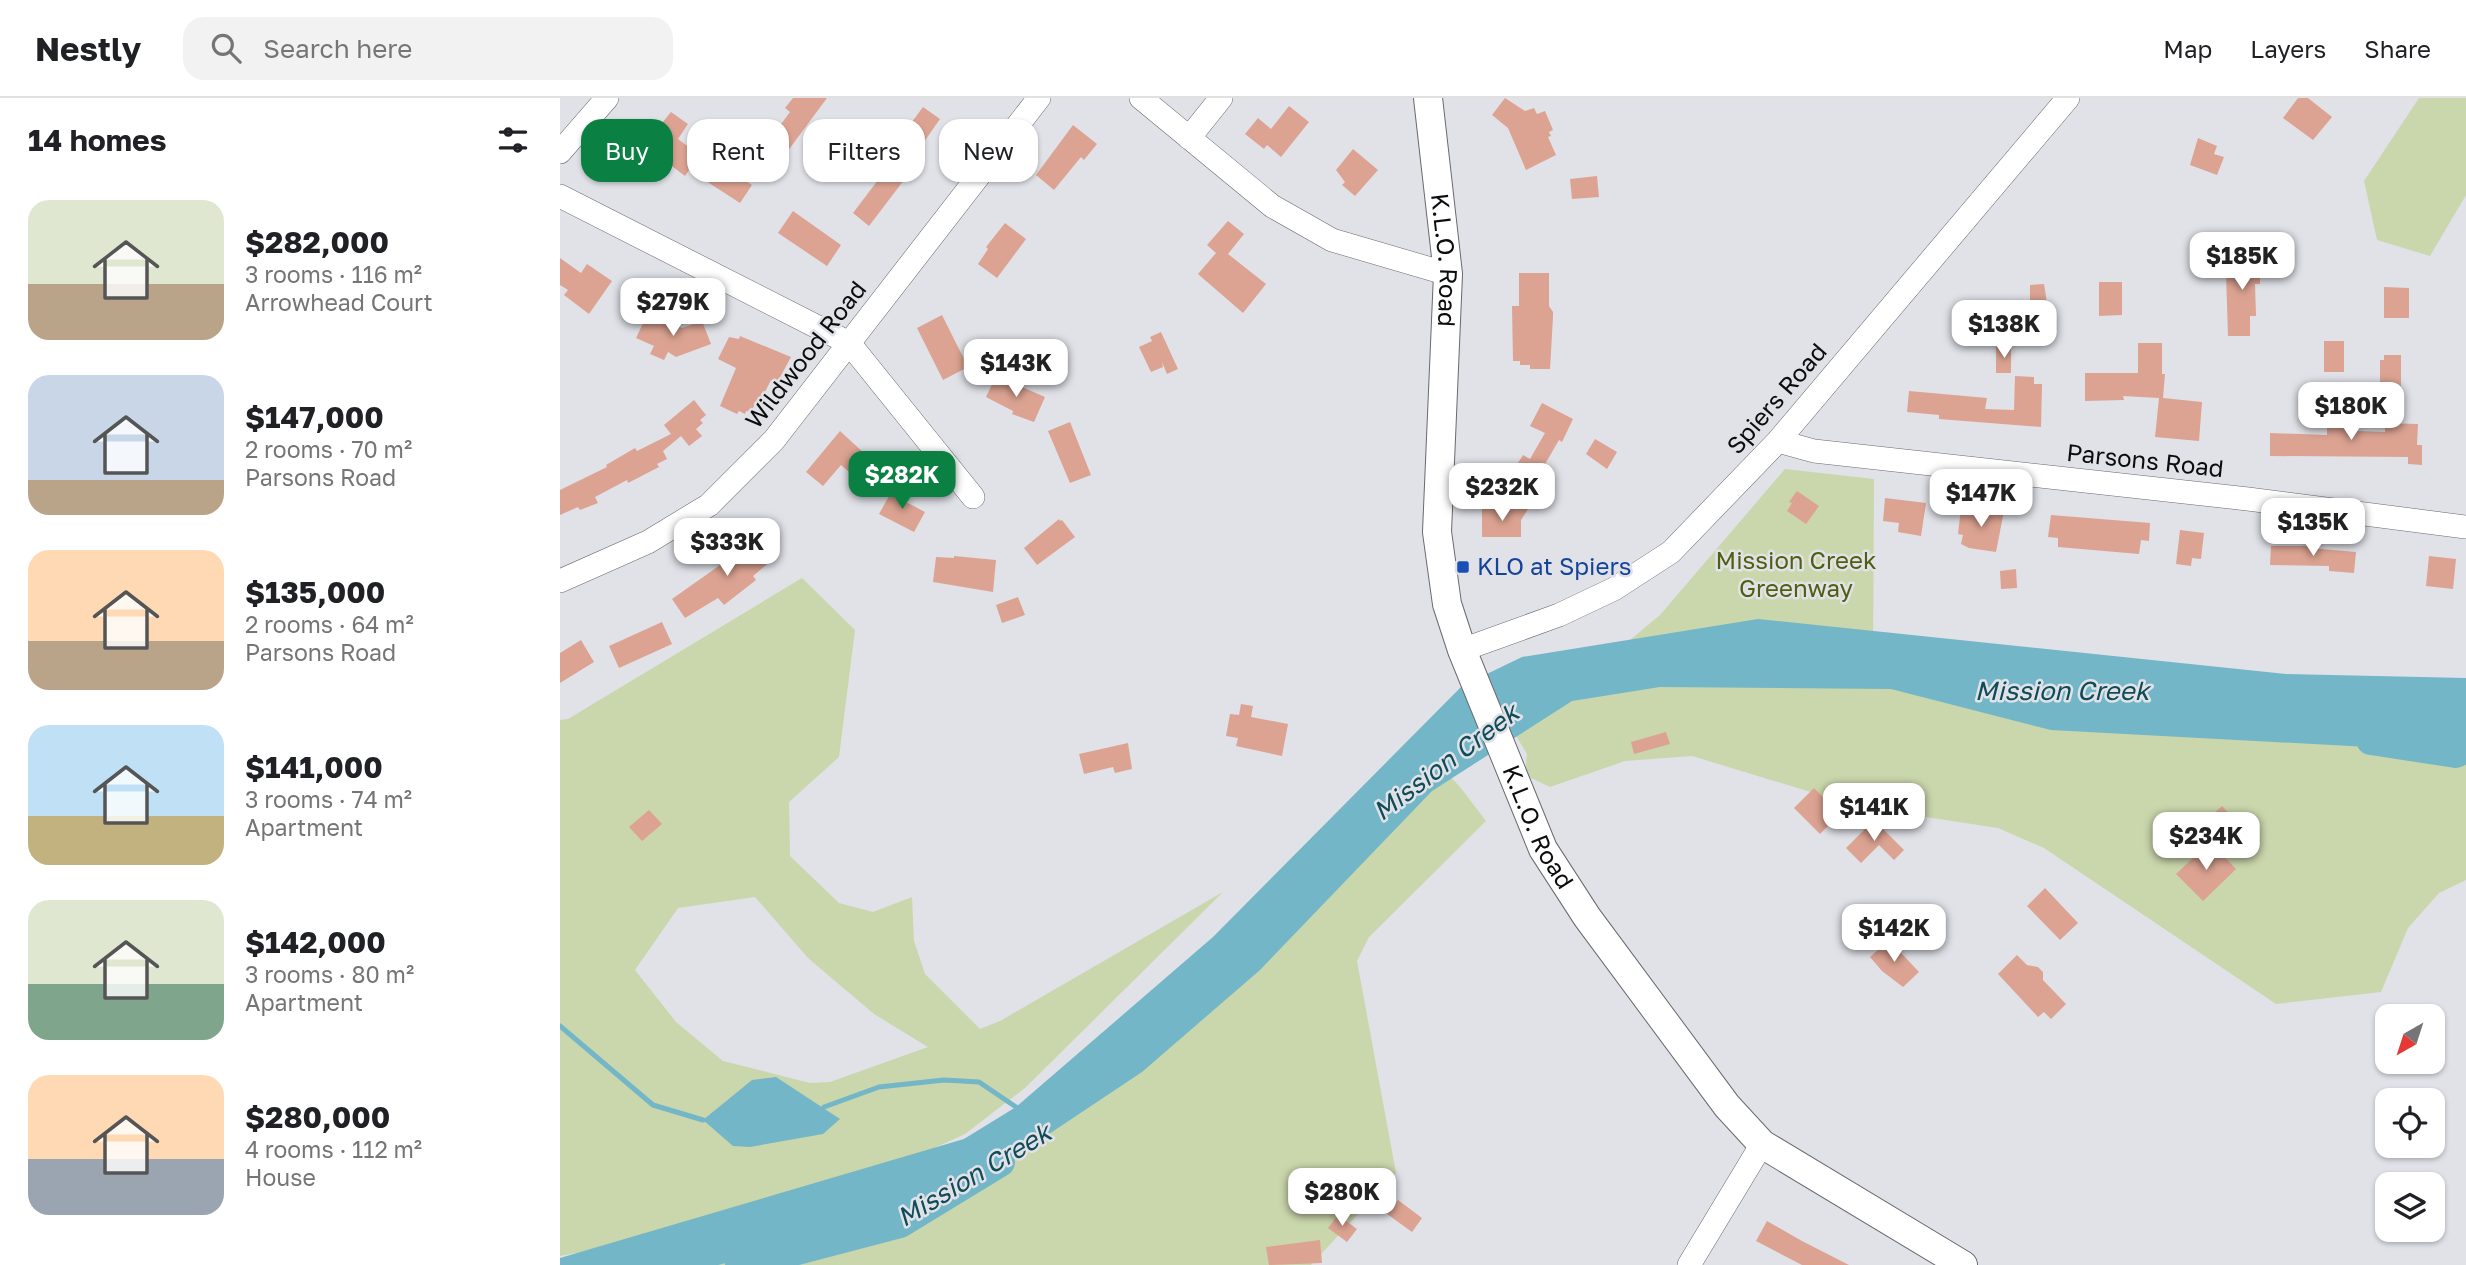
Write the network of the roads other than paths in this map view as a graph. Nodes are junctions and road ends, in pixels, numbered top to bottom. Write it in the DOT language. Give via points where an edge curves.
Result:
graph roads {
  1 [pos="607,98"];
  2 [pos="1039,98"];
  3 [pos="1140,98"];
  4 [pos="1221,98"];
  5 [pos="1428,98"];
  6 [pos="2068,98"];
  7 [pos="1189,138"];
  8 [pos="560,152"];
  9 [pos="560,197"];
  10 [pos="1448,274"];
  11 [pos="849,343"];
  12 [pos="1778,441"];
  13 [pos="973,497"];
  14 [pos="2466,527"];
  15 [pos="560,581"];
  16 [pos="1462,650"];
  17 [pos="1762,1144"];
  18 [pos="1689,1265"];
  19 [pos="1963,1265"];
  1 -- 8 [label="street"];
  2 -- 11 [label="street, Wildwood Road"];
  3 -- 7 [label="street"];
  4 -- 7 [label="street"];
  5 -- 10 [label="main road, K.L.O. Road"];
  6 -- 12 [label="street, Spiers Road"];
  7 -- 10 [label="street" via="1272,206 1332,240"];
  9 -- 11 [label="street"];
  10 -- 16 [label="main road, K.L.O. Road" via="1437,532 1447,604"];
  11 -- 13 [label="street"];
  11 -- 15 [label="street, Wildwood Road" via="774,440 709,505 648,542"];
  12 -- 14 [label="street, Parsons Road" via="1814,451"];
  12 -- 16 [label="street, Spiers Road" via="1671,552 1614,589 1570,610"];
  16 -- 17 [label="main road, K.L.O. Road" via="1543,849 1587,917 1727,1106"];
  17 -- 18 [label="street"];
  17 -- 19 [label="main road, K.L.O. Road"];
}
